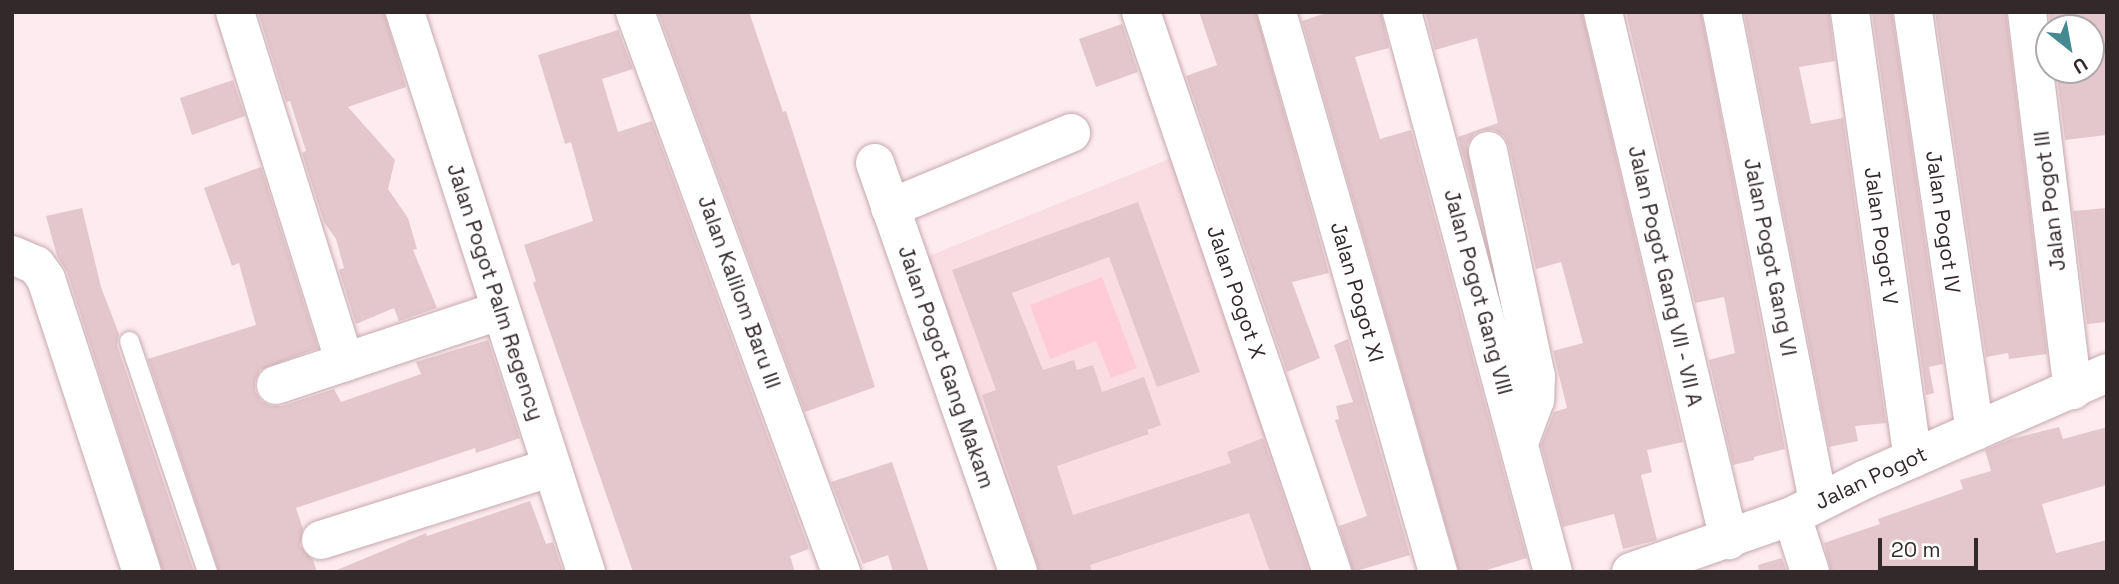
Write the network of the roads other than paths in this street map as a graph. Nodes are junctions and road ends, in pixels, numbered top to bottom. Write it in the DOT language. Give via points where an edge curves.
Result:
graph roads {
  1 [pos="235,12"];
  2 [pos="405,12"];
  3 [pos="635,12"];
  4 [pos="1142,12"];
  5 [pos="1277,12"];
  6 [pos="1402,12"];
  7 [pos="1602,12"];
  8 [pos="1722,12"];
  9 [pos="1850,12"];
  10 [pos="1913,12"];
  11 [pos="2027,12"];
  12 [pos="1071,133"];
  13 [pos="1488,151"];
  14 [pos="875,163"];
  15 [pos="891,208"];
  16 [pos="12,255"];
  17 [pos="501,310"];
  18 [pos="129,341"];
  19 [pos="345,362"];
  20 [pos="2107,373"];
  21 [pos="276,385"];
  22 [pos="2073,390"];
  23 [pos="1975,430"];
  24 [pos="1519,443"];
  25 [pos="1913,459"];
  26 [pos="552,467"];
  27 [pos="1805,509"];
  28 [pos="321,540"];
  29 [pos="1728,540"];
  30 [pos="1684,564"];
  31 [pos="142,572"];
  32 [pos="207,572"];
  33 [pos="586,572"];
  34 [pos="841,572"];
  35 [pos="1018,572"];
  36 [pos="1332,572"];
  37 [pos="1438,572"];
  38 [pos="1553,572"];
  39 [pos="1631,572"];
  40 [pos="1810,572"];
  1 -- 19 [label="street"];
  2 -- 17 [label="street, Jalan Pogot Palm Regency"];
  3 -- 34 [label="street, Jalan Kalilom Baru III"];
  4 -- 36 [label="street, Jalan Pogot X"];
  5 -- 37 [label="street, Jalan Pogot XI"];
  6 -- 24 [label="street, Jalan Pogot Gang VIII"];
  7 -- 29 [label="street, Jalan Pogot Gang VII - VII A"];
  8 -- 27 [label="street, Jalan Pogot Gang VI"];
  9 -- 25 [label="street, Jalan Pogot V"];
  10 -- 23 [label="street, Jalan Pogot IV"];
  11 -- 22 [label="street, Jalan Pogot III"];
  12 -- 15 [label="street"];
  13 -- 24 [label="street" via="1536,376 1535,400"];
  14 -- 15 [label="street, Jalan Pogot Gang Makam"];
  15 -- 35 [label="street, Jalan Pogot Gang Makam"];
  16 -- 31 [label="street" via="36,265 46,279"];
  17 -- 19 [label="street"];
  17 -- 26 [label="street, Jalan Pogot Palm Regency"];
  18 -- 32 [label="lane"];
  19 -- 21 [label="street"];
  20 -- 22 [label="street, Jalan Pogot"];
  22 -- 23 [label="street, Jalan Pogot"];
  23 -- 25 [label="street, Jalan Pogot"];
  24 -- 38 [label="street, Jalan Pogot Gang VIII"];
  25 -- 27 [label="street, Jalan Pogot"];
  26 -- 28 [label="street"];
  26 -- 33 [label="street, Jalan Pogot Palm Regency"];
  27 -- 29 [label="street, Jalan Pogot"];
  27 -- 40 [label="street, Jalan Pogot Gang VI"];
  29 -- 30 [label="street, Jalan Pogot"];
  30 -- 39 [label="street, Jalan Pogot"];
}
